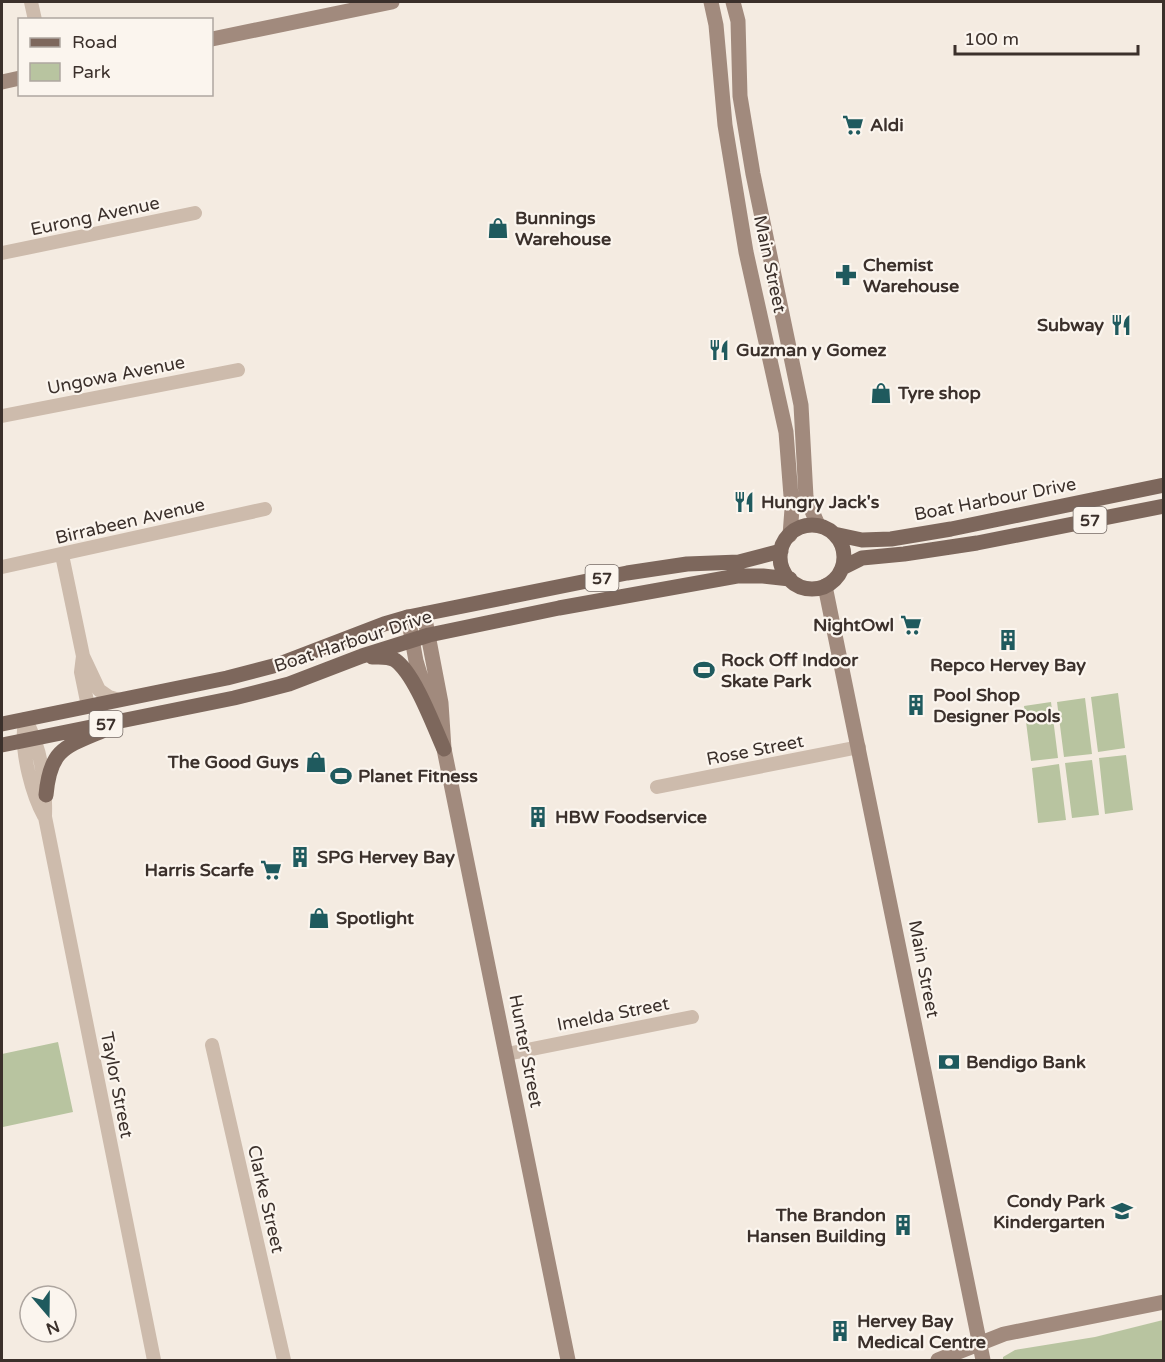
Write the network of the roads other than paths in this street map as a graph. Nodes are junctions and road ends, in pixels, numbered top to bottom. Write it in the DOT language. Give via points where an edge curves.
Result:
graph roads {
  1 [pos="31,2"];
  2 [pos="392,2"];
  3 [pos="711,2"];
  4 [pos="733,2"];
  5 [pos="34,18"];
  6 [pos="213,39"];
  7 [pos="18,78"];
  8 [pos="2,82"];
  9 [pos="195,213"];
  10 [pos="2,253"];
  11 [pos="238,370"];
  12 [pos="2,416"];
  13 [pos="1164,485"];
  14 [pos="1164,506"];
  15 [pos="265,509"];
  16 [pos="818,525"];
  17 [pos="834,534"];
  18 [pos="790,535"];
  19 [pos="781,551"];
  20 [pos="62,555"];
  21 [pos="2,567"];
  22 [pos="842,568"];
  23 [pos="790,579"];
  24 [pos="825,586"];
  25 [pos="424,614"];
  26 [pos="408,617"];
  27 [pos="429,635"];
  28 [pos="413,639"];
  29 [pos="83,656"];
  30 [pos="362,657"];
  31 [pos="119,700"];
  32 [pos="88,706"];
  33 [pos="190,707"];
  34 [pos="25,719"];
  35 [pos="133,719"];
  36 [pos="2,724"];
  37 [pos="29,740"];
  38 [pos="2,745"];
  39 [pos="859,747"];
  40 [pos="444,749"];
  41 [pos="657,787"];
  42 [pos="46,795"];
  43 [pos="45,817"];
  44 [pos="692,1017"];
  45 [pos="212,1045"];
  46 [pos="507,1054"];
  47 [pos="1164,1302"];
  48 [pos="979,1343"];
  49 [pos="154,1360"];
  50 [pos="284,1360"];
  51 [pos="568,1360"];
  52 [pos="938,1360"];
  53 [pos="983,1360"];
  1 -- 5 [label="street"];
  2 -- 6 [label="street"];
  3 -- 18 [label="street, Main Street" via="725,125 746,252 786,432 792,508"];
  4 -- 16 [label="street, Main Street" via="738,21 740,96 801,405 806,497"];
  7 -- 8 [label="street"];
  9 -- 10 [label="street, Eurong Avenue"];
  11 -- 12 [label="street, Ungowa Avenue"];
  13 -- 17 [label="main road, Boat Harbour Drive / 57" via="891,539 862,540"];
  14 -- 22 [label="main road, Boat Harbour Drive / 57" via="977,543 862,558"];
  15 -- 20 [label="street, Birrabeen Avenue"];
  16 -- 17 [label="main road, 57"];
  16 -- 18 [label="main road" via="807,525"];
  17 -- 22 [label="main road" via="843,549"];
  18 -- 19 [label="main road"];
  19 -- 23 [label="main road" via="784,571"];
  19 -- 25 [label="main road, Boat Harbour Drive / 57" via="739,562 687,564 627,573"];
  20 -- 21 [label="street, Birrabeen Avenue"];
  20 -- 29 [label="street"];
  22 -- 24 [label="main road, 57"];
  23 -- 24 [label="main road, 57" via="807,588"];
  23 -- 27 [label="main road, Boat Harbour Drive / 57" via="737,576"];
  24 -- 39 [label="street, Main Street"];
  25 -- 26 [label="main road, Boat Harbour Drive / 57"];
  25 -- 27 [label="street, Hunter Street"];
  26 -- 28 [label="street, Hunter Street"];
  26 -- 31 [label="main road, Boat Harbour Drive / 57" via="277,666"];
  27 -- 28 [label="main road, Boat Harbour Drive / 57"];
  27 -- 40 [label="street, Hunter Street" via="441,703"];
  28 -- 30 [label="main road, Boat Harbour Drive / 57"];
  28 -- 40 [label="street, Hunter Street" via="419,672"];
  29 -- 31 [label="street" via="99,690"];
  29 -- 32 [label="street" via="81,672"];
  30 -- 33 [label="main road, Boat Harbour Drive / 57" via="289,684"];
  30 -- 40 [label="main road" via="388,657 397,662 417,690"];
  31 -- 32 [label="main road, Boat Harbour Drive / 57"];
  32 -- 33 [label="main road" via="105,715 152,707"];
  32 -- 34 [label="main road, Boat Harbour Drive / 57"];
  33 -- 35 [label="main road, Boat Harbour Drive / 57"];
  34 -- 36 [label="main road, Boat Harbour Drive / 57"];
  34 -- 37 [label="street, Taylor Street"];
  35 -- 37 [label="main road, Boat Harbour Drive / 57"];
  35 -- 42 [label="main road" via="61,752 48,773"];
  37 -- 38 [label="main road, Boat Harbour Drive / 57"];
  37 -- 42 [label="street, Taylor Street"];
  37 -- 43 [label="street, Taylor Street" via="36,801"];
  39 -- 41 [label="street, Rose Street"];
  39 -- 48 [label="street, Main Street"];
  40 -- 46 [label="street, Hunter Street"];
  42 -- 43 [label="street, Taylor Street"];
  43 -- 49 [label="street, Taylor Street"];
  44 -- 46 [label="street, Imelda Street"];
  45 -- 50 [label="street, Clarke Street"];
  46 -- 51 [label="street, Hunter Street"];
  47 -- 48 [label="street" via="1004,1334"];
  48 -- 52 [label="street"];
  48 -- 53 [label="street, Main Street"];
}
